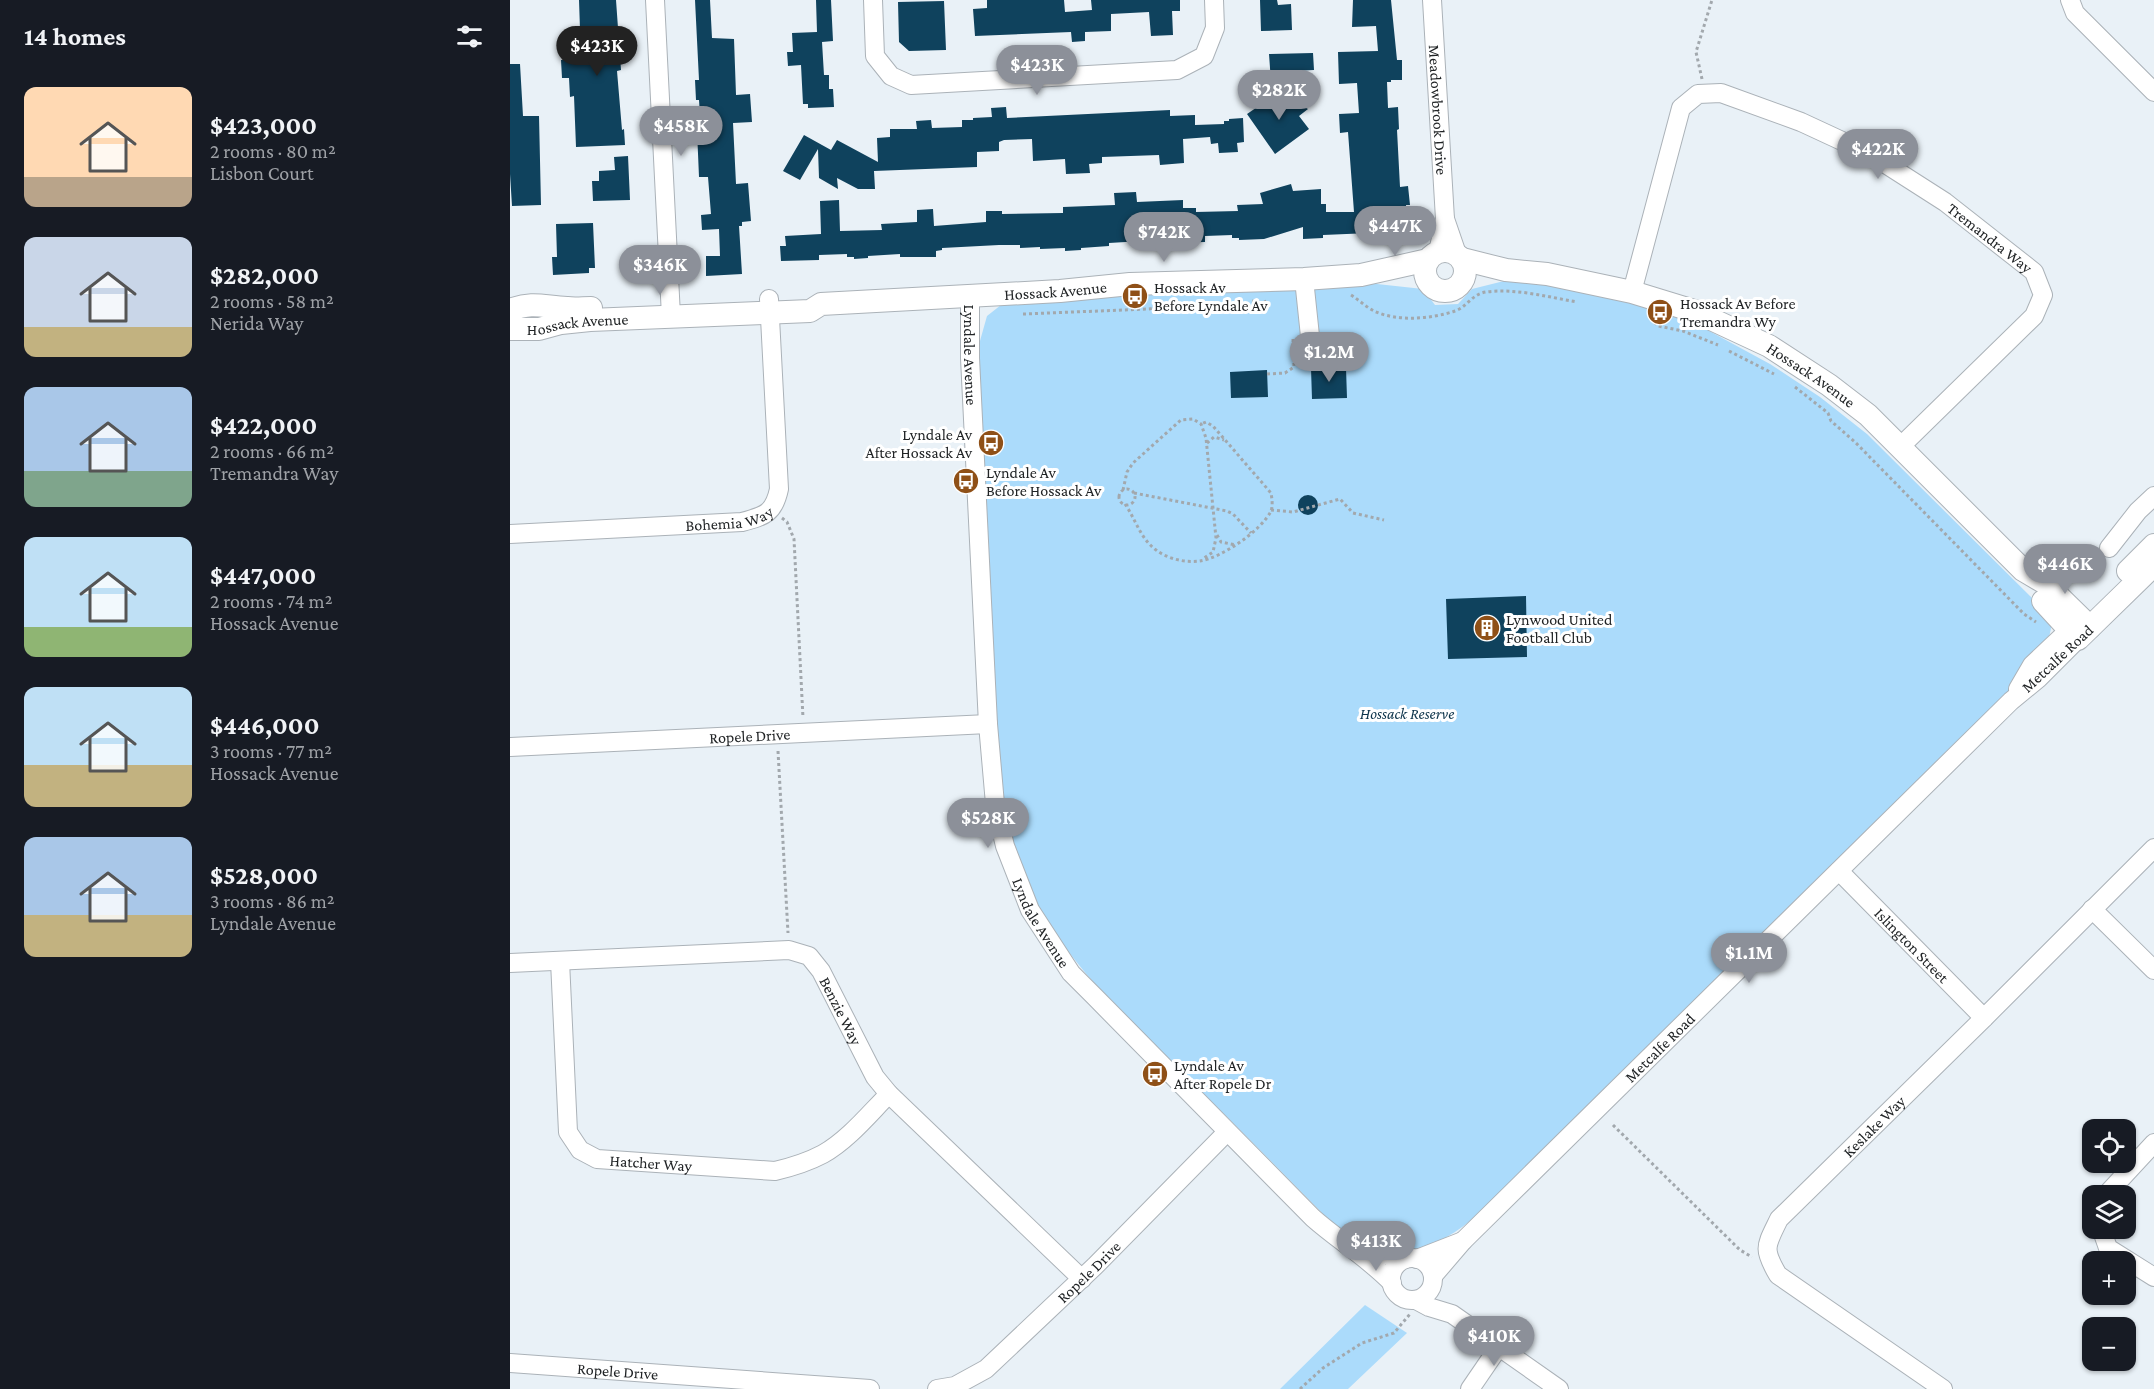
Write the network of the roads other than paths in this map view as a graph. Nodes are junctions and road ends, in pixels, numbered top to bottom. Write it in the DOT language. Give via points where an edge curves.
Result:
graph roads {
  1 [pos="655,0"];
  2 [pos="873,0"];
  3 [pos="1214,0"];
  4 [pos="1432,0"];
  5 [pos="2070,0"];
  6 [pos="2154,92"];
  7 [pos="1446,264"];
  8 [pos="1304,279"];
  9 [pos="1632,292"];
  10 [pos="970,295"];
  11 [pos="770,305"];
  12 [pos="510,310"];
  13 [pos="671,310"];
  14 [pos="510,329"];
  15 [pos="1302,337"];
  16 [pos="1901,446"];
  17 [pos="2154,496"];
  18 [pos="510,534"];
  19 [pos="2154,544"];
  20 [pos="2109,548"];
  21 [pos="2154,565"];
  22 [pos="2080,629"];
  23 [pos="988,724"];
  24 [pos="510,747"];
  25 [pos="2154,848"];
  26 [pos="1839,871"];
  27 [pos="2092,909"];
  28 [pos="560,961"];
  29 [pos="510,963"];
  30 [pos="2154,970"];
  31 [pos="1984,1018"];
  32 [pos="889,1094"];
  33 [pos="1227,1132"];
  34 [pos="2154,1143"];
  35 [pos="2115,1185"];
  36 [pos="2105,1239"];
  37 [pos="1463,1241"];
  38 [pos="1354,1250"];
  39 [pos="1411,1259"];
  40 [pos="2154,1277"];
  41 [pos="1082,1279"];
  42 [pos="1433,1280"];
  43 [pos="1392,1283"];
  44 [pos="1418,1308"];
  45 [pos="1452,1314"];
  46 [pos="1498,1348"];
  47 [pos="510,1364"];
  48 [pos="870,1389"];
  49 [pos="937,1389"];
  50 [pos="1470,1389"];
  51 [pos="1558,1389"];
  52 [pos="1943,1389"];
  1 -- 13 [label="street"];
  2 -- 3 [label="street" via="876,56 891,76 911,85 1177,70 1204,56 1215,28"];
  4 -- 7 [label="street, Meadowbrook Drive"];
  5 -- 6 [label="street" via="2074,13"];
  7 -- 8 [label="main road, Hossack Avenue"];
  7 -- 9 [label="main road, Hossack Avenue" via="1547,274"];
  8 -- 10 [label="main road, Hossack Avenue" via="1130,284"];
  8 -- 15 [label="street"];
  9 -- 16 [label="main road, Hossack Avenue" via="1694,311 1769,346 1836,390"];
  9 -- 16 [label="street, Tremandra Way" via="1681,108 1698,94 1721,93 1750,103 1870,154 1945,202 2034,272 2043,295 2034,316"];
  10 -- 11 [label="main road, Hossack Avenue" via="821,304 810,310"];
  10 -- 23 [label="street, Lyndale Avenue"];
  11 -- 13 [label="main road, Hossack Avenue"];
  11 -- 18 [label="street, Bohemia Way" via="779,489 772,510 742,522"];
  12 -- 13 [label="main road, Hossack Avenue" via="537,304 568,309"];
  13 -- 14 [label="main road, Hossack Avenue" via="539,329"];
  16 -- 22 [label="main road, Hossack Avenue" via="2024,570 2034,591 2059,607"];
  17 -- 20 [label="street"];
  19 -- 22 [label="main road, Metcalfe Road"];
  21 -- 22 [label="main road, Metcalfe Road"];
  22 -- 26 [label="street, Metcalfe Road" via="2039,678"];
  23 -- 24 [label="street, Ropele Drive"];
  23 -- 33 [label="street, Lyndale Avenue" via="995,804 1005,846 1030,910 1071,973"];
  25 -- 27 [label="street, Keslake Way"];
  26 -- 31 [label="street, Islington Street"];
  26 -- 37 [label="street, Metcalfe Road"];
  27 -- 30 [label="street"];
  27 -- 31 [label="street, Keslake Way"];
  28 -- 29 [label="street, Benzie Way"];
  28 -- 32 [label="street, Benzie Way" via="789,950 809,956 821,971 875,1077"];
  28 -- 32 [label="street, Hatcher Way" via="568,1132 580,1150 597,1159 775,1171 825,1153"];
  31 -- 52 [label="street, Keslake Way" via="1779,1219 1768,1241 1767,1257 1778,1275"];
  32 -- 41 [label="street, Benzie Way"];
  33 -- 38 [label="street, Lyndale Avenue" via="1313,1218"];
  33 -- 41 [label="street, Ropele Drive"];
  34 -- 35 [label="street"];
  36 -- 40 [label="street" via="2108,1248"];
  37 -- 39 [label="street, Metcalfe Road"];
  37 -- 42 [label="street, Metcalfe Road"];
  38 -- 39 [label="street, Lyndale Avenue"];
  38 -- 43 [label="street, Lyndale Avenue"];
  39 -- 42 [label="street, Lyndale Avenue" via="1428,1264"];
  39 -- 43 [label="street" via="1396,1266"];
  41 -- 49 [label="street, Ropele Drive" via="986,1369 956,1386"];
  42 -- 44 [label="street"];
  42 -- 45 [label="street, Lyndale Avenue"];
  43 -- 44 [label="street, Lyndale Avenue" via="1398,1294"];
  44 -- 45 [label="street, Lyndale Avenue"];
  45 -- 46 [label="street, Lyndale Avenue"];
  46 -- 50 [label="street"];
  46 -- 51 [label="street, Lyndale Avenue"];
  47 -- 48 [label="street, Ropele Drive"];
}
